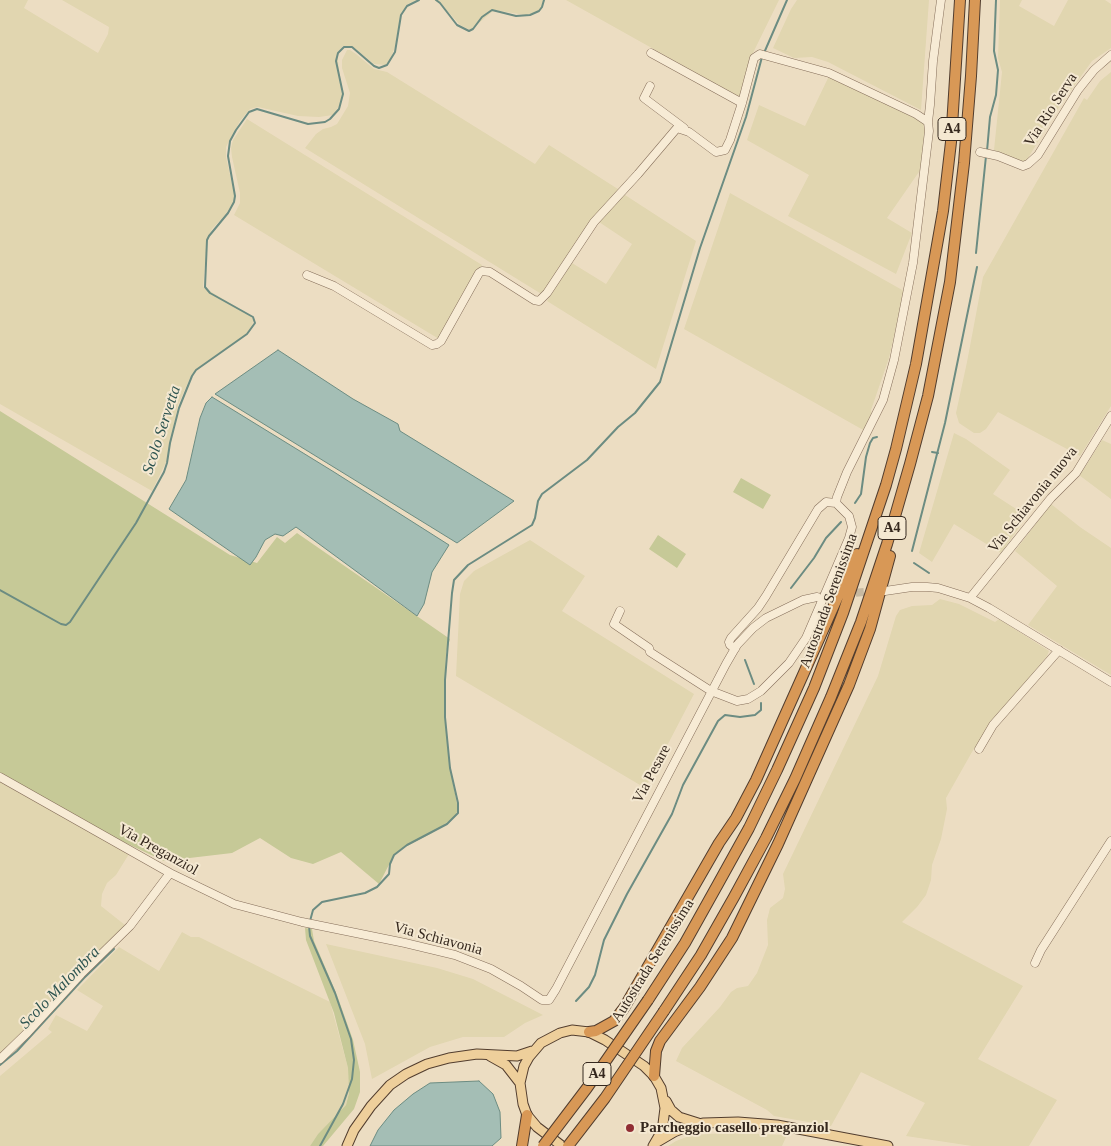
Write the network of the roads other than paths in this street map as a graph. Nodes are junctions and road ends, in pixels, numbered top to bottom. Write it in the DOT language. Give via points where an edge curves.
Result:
graph roads {
  1 [pos="941,0"];
  2 [pos="960,0"];
  3 [pos="975,0"];
  4 [pos="651,53"];
  5 [pos="1111,55"];
  6 [pos="650,86"];
  7 [pos="742,104"];
  8 [pos="928,122"];
  9 [pos="684,129"];
  10 [pos="985,153"];
  11 [pos="307,275"];
  12 [pos="1111,416"];
  13 [pos="910,464"];
  14 [pos="886,484"];
  15 [pos="836,503"];
  16 [pos="885,590"];
  17 [pos="817,597"];
  18 [pos="970,598"];
  19 [pos="620,611"];
  20 [pos="735,649"];
  21 [pos="1059,650"];
  22 [pos="1111,682"];
  23 [pos="712,691"];
  24 [pos="979,749"];
  25 [pos="0,777"];
  26 [pos="1111,841"];
  27 [pos="170,873"];
  28 [pos="315,925"];
  29 [pos="1035,963"];
  30 [pos="549,1000"];
  31 [pos="589,1032"];
  32 [pos="535,1050"];
  33 [pos="488,1055"];
  34 [pos="0,1059"];
  35 [pos="654,1076"];
  36 [pos="520,1083"];
  37 [pos="664,1099"];
  38 [pos="527,1115"];
  39 [pos="704,1123"];
  40 [pos="654,1145"];
  41 [pos="347,1146"];
  42 [pos="522,1146"];
  43 [pos="543,1146"];
  44 [pos="562,1146"];
  45 [pos="568,1146"];
  46 [pos="888,1146"];
  1 -- 8 [label="street"];
  2 -- 14 [label="highway, Autostrada Serenissima / A4" via="951,142 942,210 916,364"];
  3 -- 13 [label="highway, A4" via="972,76 950,282 928,396"];
  4 -- 7 [label="street"];
  5 -- 10 [label="street, Via Rio Serva" via="1078,90 1034,160 1024,166"];
  6 -- 9 [label="street" via="644,98"];
  7 -- 8 [label="street" via="757,54 828,73"];
  7 -- 9 [label="street" via="730,140 721,152 716,152"];
  8 -- 15 [label="street" via="913,263 894,360 883,400 847,472"];
  9 -- 11 [label="street" via="677,128 672,133 594,222 542,298 534,300 490,272 482,271 437,344 426,343 334,286"];
  12 -- 18 [label="street, Via Schiavonia nuova" via="1076,473"];
  13 -- 35 [label="highway" via="901,517 870,629 849,685 732,938 660,1040"];
  13 -- 45 [label="highway, A4, bridge" via="860,622 831,697 766,838 701,955 605,1098"];
  14 -- 31 [label="highway" via="876,500 858,550 756,780 736,818 624,1008 614,1021"];
  14 -- 43 [label="highway, Autostrada Serenissima / A4, bridge" via="814,688 749,828 685,943 587,1088"];
  15 -- 20 [label="street" via="826,502 818,510 758,608 731,638 730,645"];
  15 -- 23 [label="street" via="849,516 852,527 801,647 776,677 748,699 736,701"];
  16 -- 18 [label="street" via="938,588"];
  17 -- 20 [label="street, Via Pesare" via="803,600 766,618"];
  18 -- 21 [label="street"];
  19 -- 23 [label="street" via="614,624 650,648 650,652"];
  20 -- 23 [label="street, Via Pesare"];
  21 -- 22 [label="street"];
  21 -- 24 [label="street" via="993,726"];
  23 -- 30 [label="street, Via Pesare"];
  25 -- 27 [label="street, Via Preganziol"];
  26 -- 29 [label="street"];
  27 -- 28 [label="street, Via Preganziol" via="234,904"];
  27 -- 34 [label="street" via="130,926"];
  28 -- 30 [label="street, Via Schiavonia" via="468,959 507,977 542,1000"];
  31 -- 32 [label="main road" via="572,1030 560,1033"];
  31 -- 35 [label="main road" via="622,1050"];
  32 -- 33 [label="main road" via="517,1056"];
  32 -- 36 [label="main road" via="524,1066"];
  33 -- 36 [label="main road" via="506,1065"];
  33 -- 41 [label="main road" via="449,1058 406,1074 390,1085 371,1106"];
  35 -- 37 [label="main road"];
  36 -- 38 [label="main road"];
  37 -- 39 [label="main road" via="671,1110 684,1120"];
  37 -- 40 [label="main road" via="665,1116"];
  38 -- 42 [label="highway"];
  38 -- 44 [label="main road"];
  39 -- 40 [label="main road" via="674,1132"];
  39 -- 46 [label="main road" via="777,1125"];
}
